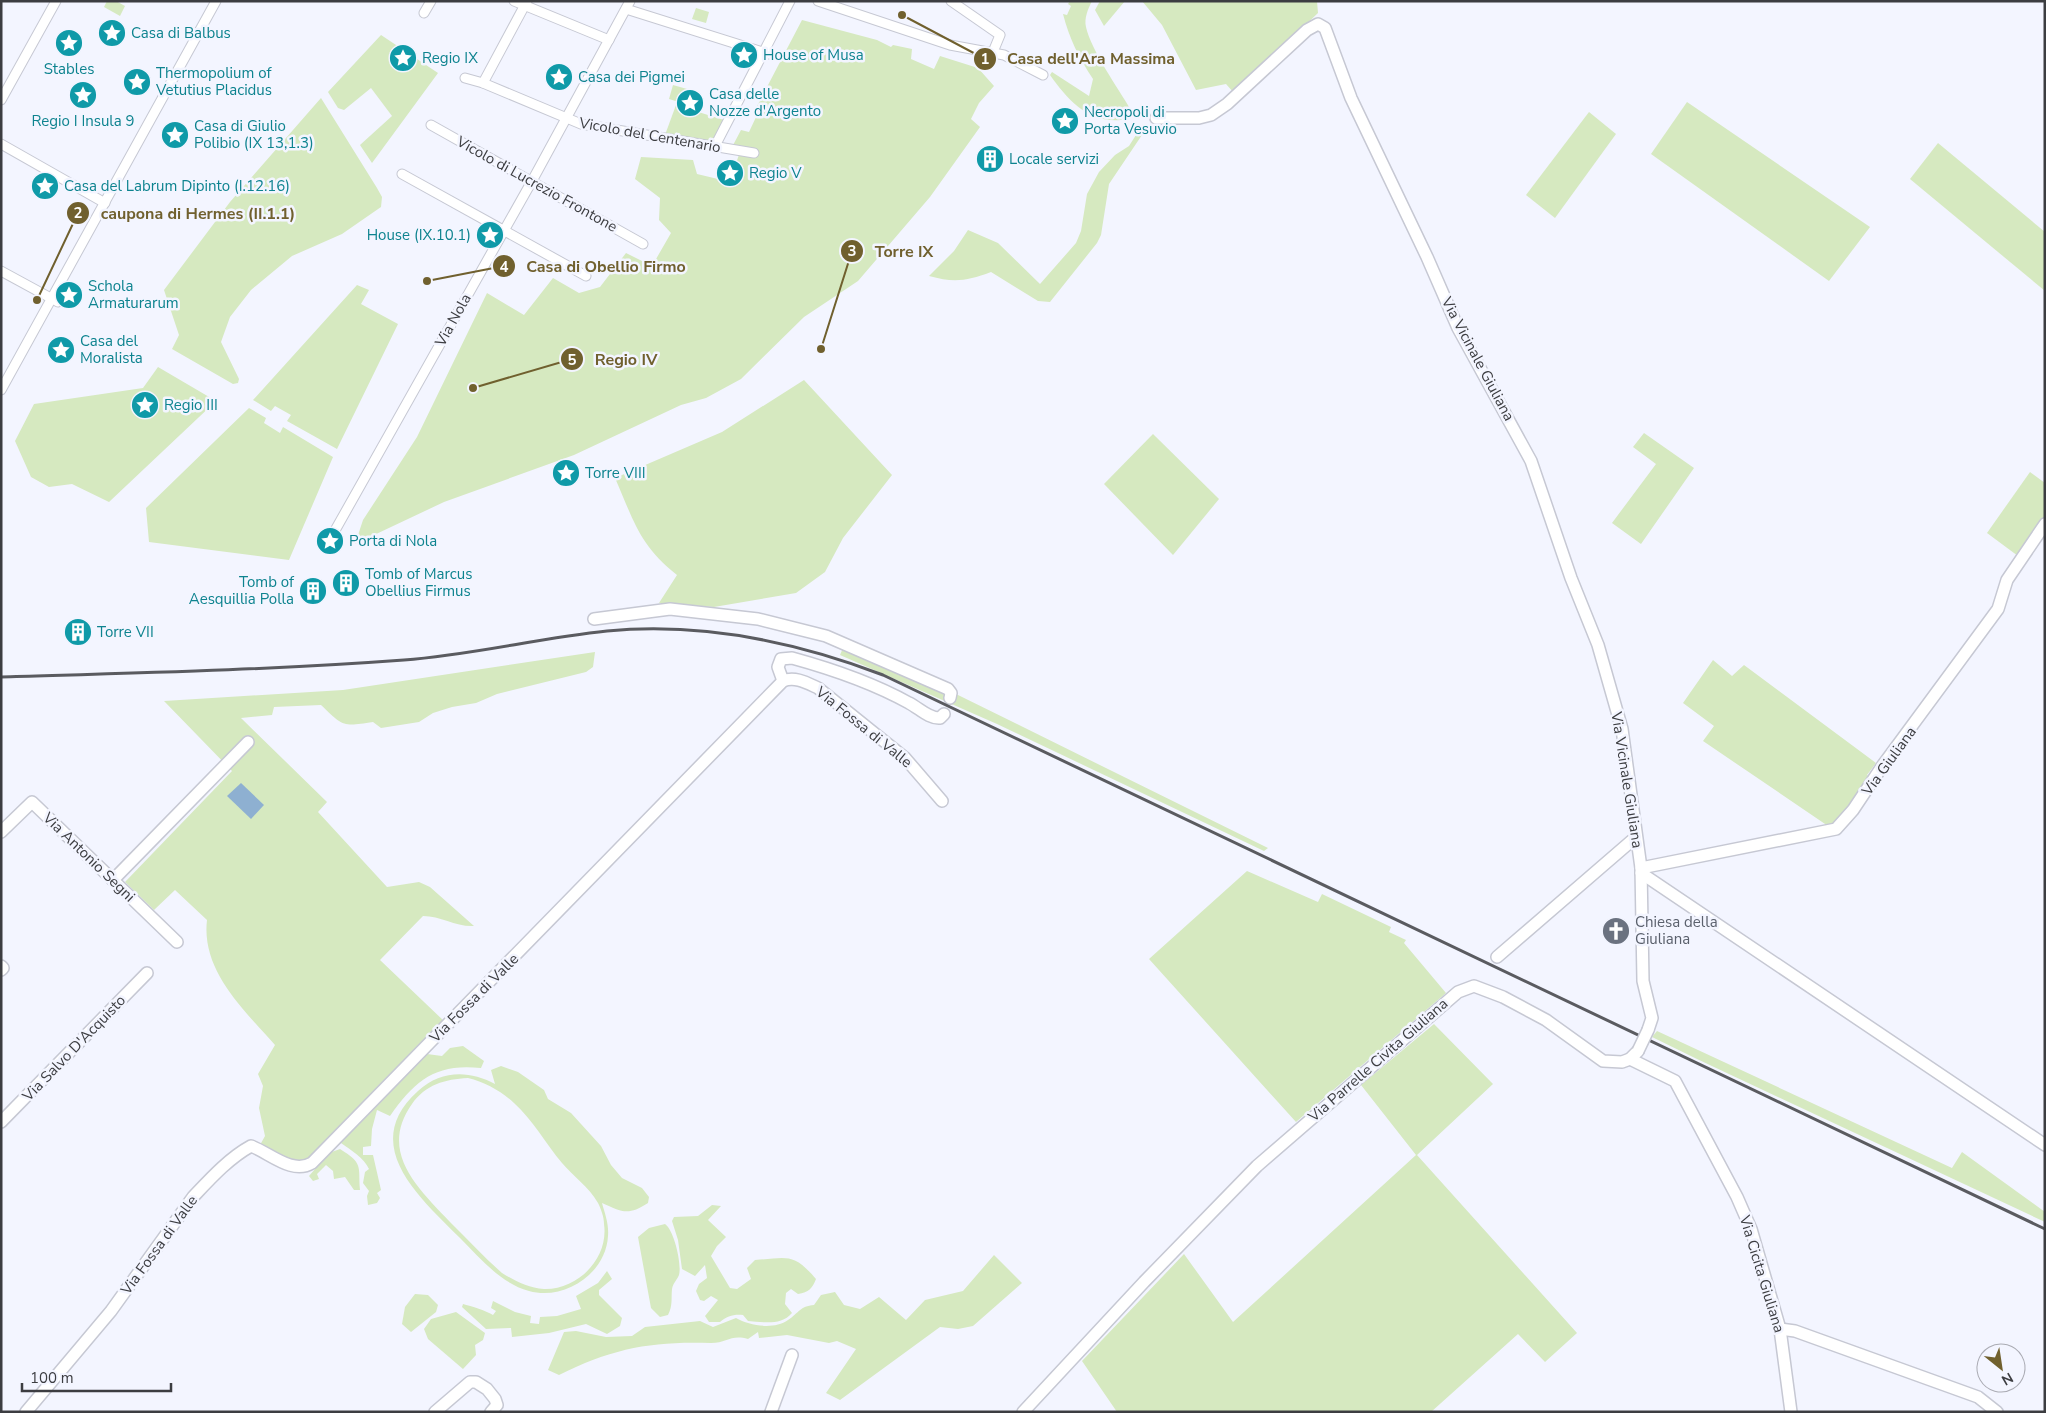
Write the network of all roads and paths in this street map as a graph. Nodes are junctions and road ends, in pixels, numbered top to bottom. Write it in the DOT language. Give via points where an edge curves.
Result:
graph roads {
  1 [pos="56,1"];
  2 [pos="216,1"];
  3 [pos="431,1"];
  4 [pos="514,1"];
  5 [pos="790,1"];
  6 [pos="818,1"];
  7 [pos="951,1"];
  8 [pos="526,4"];
  9 [pos="628,5"];
  10 [pos="424,13"];
  11 [pos="609,40"];
  12 [pos="993,52"];
  13 [pos="768,53"];
  14 [pos="1043,75"];
  15 [pos="465,78"];
  16 [pos="484,83"];
  17 [pos="1,100"];
  18 [pos="1156,118"];
  19 [pos="566,119"];
  20 [pos="431,125"];
  21 [pos="1,144"];
  22 [pos="714,146"];
  23 [pos="754,153"];
  24 [pos="402,174"];
  25 [pos="532,182"];
  26 [pos="104,203"];
  27 [pos="504,230"];
  28 [pos="643,244"];
  29 [pos="1,271"];
  30 [pos="586,276"];
  31 [pos="55,300"];
  32 [pos="1,390"];
  33 [pos="2045,524"];
  34 [pos="333,534"];
  35 [pos="594,619"];
  36 [pos="783,681"];
  37 [pos="950,698"];
  38 [pos="944,714"];
  39 [pos="248,742"];
  40 [pos="942,801"];
  41 [pos="1,832"];
  42 [pos="1636,837"];
  43 [pos="1641,871"];
  44 [pos="113,880"];
  45 [pos="177,942"];
  46 [pos="1497,957"];
  47 [pos="147,973"];
  48 [pos="1634,1055"];
  49 [pos="1,1122"];
  50 [pos="2045,1145"];
  51 [pos="1780,1329"];
  52 [pos="792,1355"];
  53 [pos="26,1412"];
  54 [pos="435,1412"];
  55 [pos="491,1412"];
  56 [pos="771,1412"];
  57 [pos="1023,1412"];
  58 [pos="1791,1412"];
  59 [pos="1997,1412"];
  1 -- 17 [label="street"];
  2 -- 26 [label="street"];
  3 -- 10 [label="street"];
  4 -- 8 [label="street"];
  5 -- 13 [label="street"];
  6 -- 12 [label="street" via="942,43"];
  7 -- 12 [label="street" via="1000,35"];
  8 -- 11 [label="street"];
  8 -- 16 [label="street"];
  9 -- 11 [label="street, Via Nola"];
  9 -- 13 [label="street"];
  11 -- 19 [label="street, Via Nola"];
  12 -- 14 [label="street"];
  13 -- 22 [label="street"];
  15 -- 16 [label="street, Vicolo del Centenario"];
  16 -- 19 [label="street, Vicolo del Centenario"];
  18 -- 42 [label="street, Via Vicinale Giuliana" via="1199,118 1211,114 1227,104 1307,30 1318,24 1325,28 1350,98 1458,328 1514,427 1539,481 1571,578 1590,620 1616,705"];
  19 -- 22 [label="street, Vicolo del Centenario"];
  19 -- 25 [label="street, Via Nola"];
  20 -- 25 [label="street, Vicolo di Lucrezio Frontone"];
  21 -- 26 [label="street"];
  22 -- 23 [label="street, Vicolo del Centenario"];
  24 -- 27 [label="street"];
  25 -- 27 [label="street, Via Nola"];
  25 -- 28 [label="street, Vicolo di Lucrezio Frontone"];
  26 -- 31 [label="street"];
  27 -- 30 [label="street"];
  27 -- 34 [label="street, Via Nola"];
  29 -- 31 [label="street"];
  31 -- 32 [label="street"];
  33 -- 43 [label="street, Via Giuliana" via="2008,580 1998,609 1883,765 1854,810 1836,829"];
  35 -- 37 [label="street" via="670,609 758,619 826,636 948,689"];
  36 -- 38 [label="street" via="778,667 781,660 792,658 857,679 908,702 934,718"];
  36 -- 40 [label="street, Via Fossa di Valle" via="802,680 818,688 905,758"];
  36 -- 53 [label="street, Via Fossa di Valle" via="312,1163 306,1167 291,1166 251,1146 208,1181 110,1311"];
  39 -- 44 [label="street"];
  41 -- 44 [label="street, Via Antonio Segni" via="32,802"];
  42 -- 43 [label="street, Via Vicinale Giuliana"];
  42 -- 46 [label="street"];
  43 -- 48 [label="street, bridge" via="1644,981 1652,1018"];
  43 -- 50 [label="street"];
  44 -- 45 [label="street, Via Antonio Segni"];
  47 -- 49 [label="street, Via Salvo D'Acquisto"];
  48 -- 51 [label="street, Via Cicita Giuliana" via="1675,1082 1746,1217"];
  48 -- 57 [label="street, Via Parrelle Civita Giuliana" via="1612,1063 1595,1058 1546,1020 1483,987 1474,986 1458,992 1258,1166"];
  51 -- 58 [label="street, Via Cicita Giuliana"];
  51 -- 59 [label="street" via="1795,1331 1978,1397"];
  52 -- 56 [label="street"];
  54 -- 55 [label="street" via="470,1382 481,1385 495,1399 497,1405"];
}
